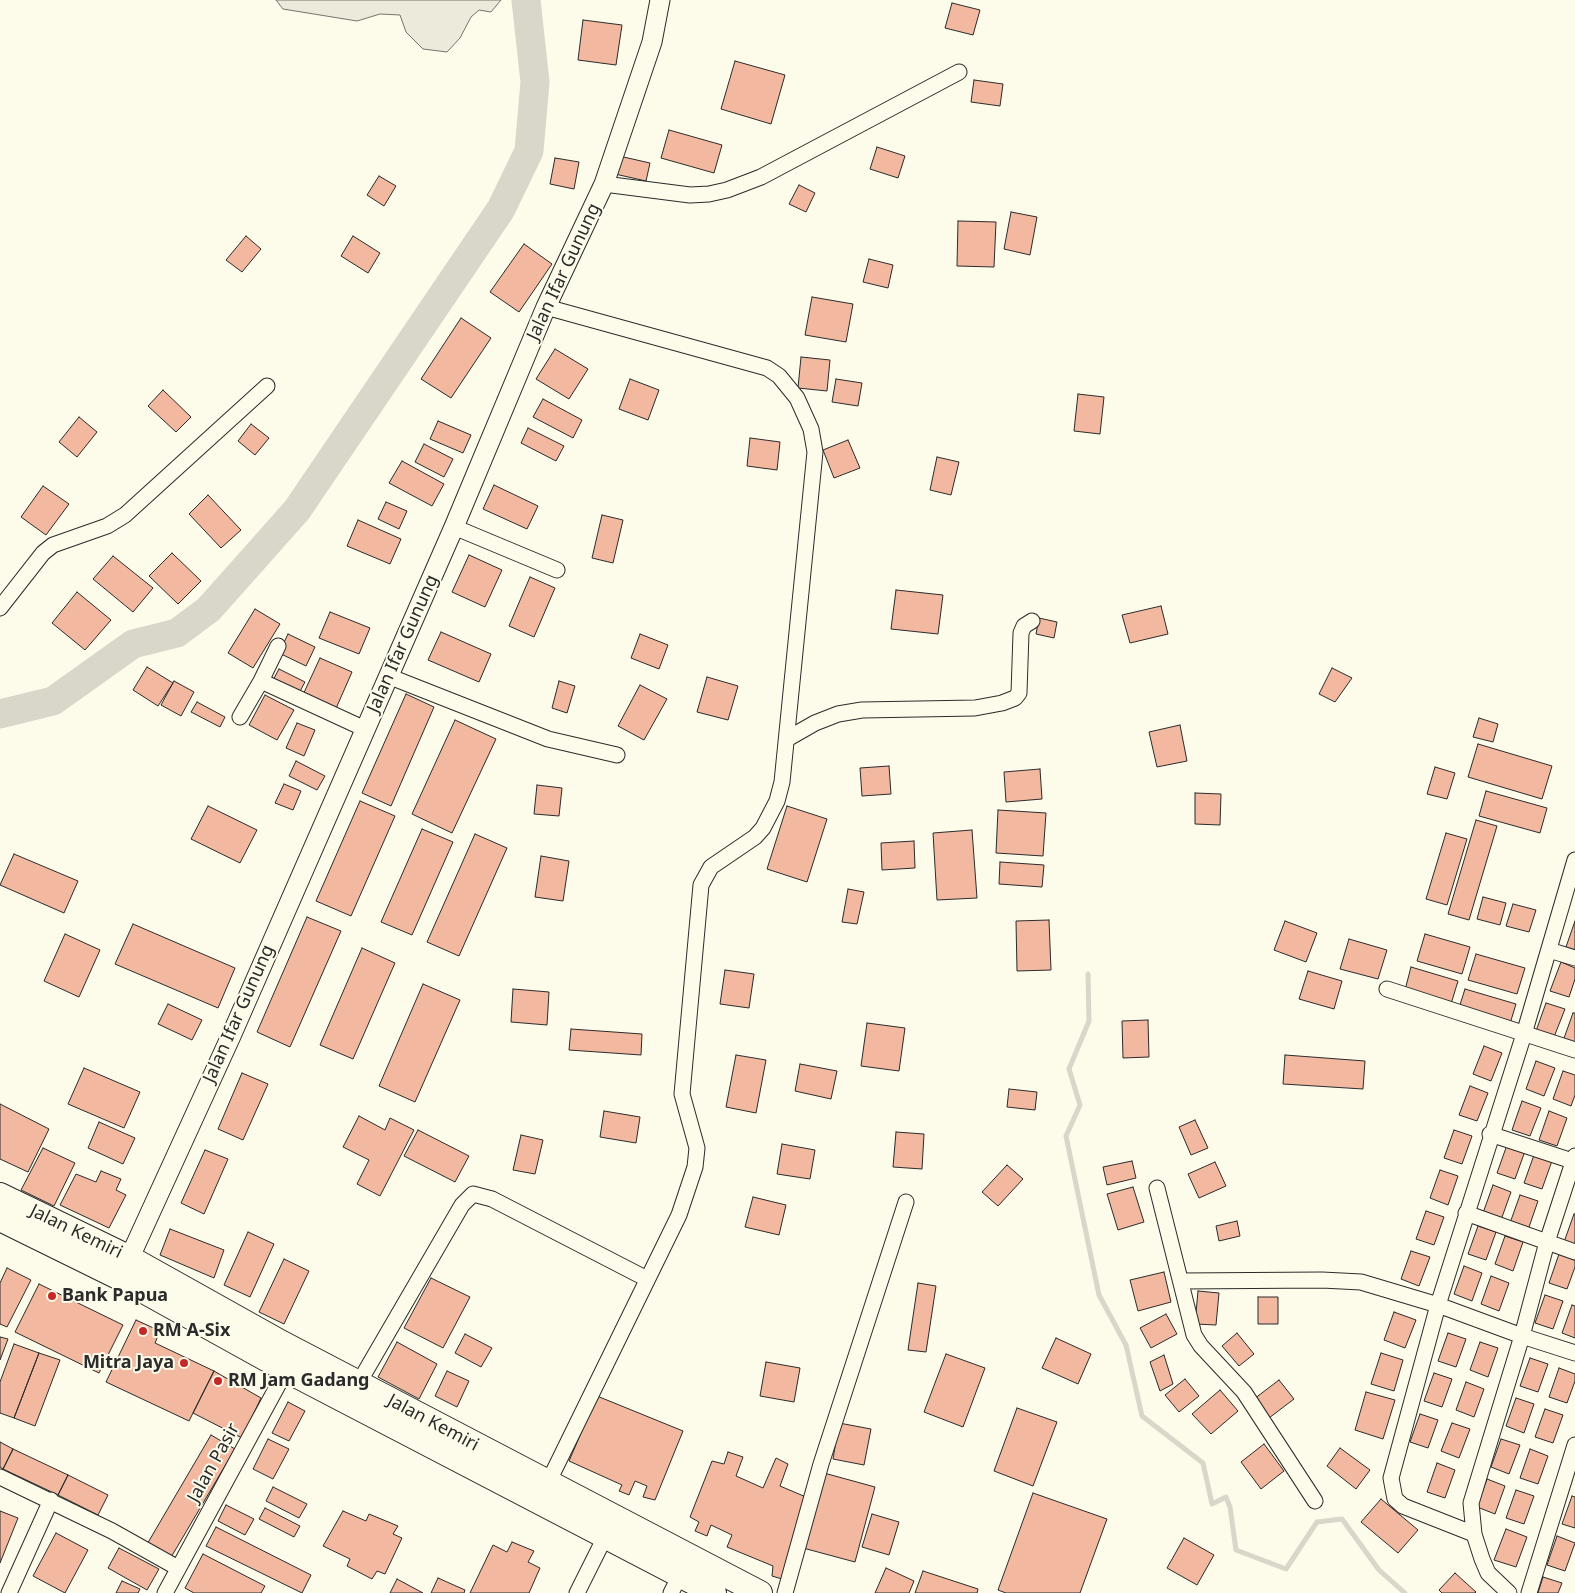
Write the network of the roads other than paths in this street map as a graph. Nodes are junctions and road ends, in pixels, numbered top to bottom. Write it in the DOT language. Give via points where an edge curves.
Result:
graph roads {
  1 [pos="660,0"];
  2 [pos="960,72"];
  3 [pos="604,184"];
  4 [pos="546,307"];
  5 [pos="267,386"];
  6 [pos="454,527"];
  7 [pos="557,570"];
  8 [pos="0,608"];
  9 [pos="1032,621"];
  10 [pos="278,646"];
  11 [pos="388,676"];
  12 [pos="262,681"];
  13 [pos="240,717"];
  14 [pos="366,729"];
  15 [pos="787,739"];
  16 [pos="617,755"];
  17 [pos="1575,860"];
  18 [pos="1549,950"];
  19 [pos="1575,958"];
  20 [pos="1387,989"];
  21 [pos="1524,1034"];
  22 [pos="1575,1050"];
  23 [pos="1490,1134"];
  24 [pos="1574,1160"];
  25 [pos="1157,1188"];
  26 [pos="0,1195"];
  27 [pos="906,1202"];
  28 [pos="1466,1213"];
  29 [pos="0,1219"];
  30 [pos="1547,1242"];
  31 [pos="1575,1252"];
  32 [pos="125,1268"];
  33 [pos="647,1279"];
  34 [pos="1181,1281"];
  35 [pos="1438,1305"];
  36 [pos="1522,1336"];
  37 [pos="1575,1353"];
  38 [pos="292,1361"];
  39 [pos="353,1392"];
  40 [pos="1575,1445"];
  41 [pos="1572,1466"];
  42 [pos="0,1477"];
  43 [pos="544,1493"];
  44 [pos="50,1500"];
  45 [pos="1315,1501"];
  46 [pos="611,1526"];
  47 [pos="1474,1534"];
  48 [pos="178,1568"];
  49 [pos="676,1584"];
  50 [pos="9,1593"];
  51 [pos="165,1593"];
  52 [pos="577,1593"];
  53 [pos="714,1593"];
  54 [pos="760,1593"];
  55 [pos="785,1593"];
  56 [pos="1509,1593"];
  57 [pos="1529,1593"];
  1 -- 3 [label="street, Jalan Ifar Gunung" via="652,42"];
  2 -- 3 [label="street" via="762,177 727,190 690,195"];
  3 -- 4 [label="street, Jalan Ifar Gunung"];
  4 -- 6 [label="street, Jalan Ifar Gunung"];
  4 -- 15 [label="street" via="767,368 780,376 797,398 811,429 814,452"];
  5 -- 8 [label="street" via="125,515 43,553"];
  6 -- 7 [label="street"];
  6 -- 11 [label="street, Jalan Ifar Gunung"];
  9 -- 15 [label="street" via="1024,626 1021,633 1019,693 1015,698 974,708 862,710 838,714"];
  10 -- 12 [label="street"];
  11 -- 14 [label="street, Jalan Ifar Gunung"];
  11 -- 16 [label="street" via="548,739"];
  12 -- 13 [label="street"];
  12 -- 14 [label="street"];
  14 -- 32 [label="street, Jalan Ifar Gunung"];
  15 -- 33 [label="street" via="782,782 763,828 755,837 710,867 701,885 682,1094 696,1148 695,1167 679,1215"];
  17 -- 18 [label="street"];
  18 -- 19 [label="street"];
  18 -- 21 [label="street"];
  20 -- 21 [label="street"];
  21 -- 22 [label="street"];
  21 -- 23 [label="street"];
  23 -- 24 [label="street"];
  23 -- 28 [label="street"];
  24 -- 30 [label="street"];
  25 -- 34 [label="street"];
  26 -- 32 [label="highway, Jalan Kemiri"];
  27 -- 55 [label="street" via="821,1464"];
  28 -- 30 [label="street"];
  28 -- 35 [label="street"];
  29 -- 32 [label="highway, Jalan Kemiri"];
  30 -- 31 [label="street"];
  30 -- 36 [label="street"];
  32 -- 38 [label="highway, Jalan Kemiri"];
  33 -- 39 [label="street" via="492,1198 474,1194 462,1205"];
  33 -- 43 [label="street"];
  34 -- 35 [label="street" via="1361,1282"];
  34 -- 45 [label="street" via="1194,1335 1200,1346 1244,1392"];
  35 -- 36 [label="street"];
  35 -- 47 [label="street" via="1391,1478 1391,1489 1394,1499 1403,1506"];
  36 -- 37 [label="street"];
  36 -- 47 [label="street" via="1471,1503"];
  38 -- 39 [label="highway, Jalan Kemiri"];
  38 -- 48 [label="street, Jalan Pasir"];
  39 -- 43 [label="highway, Jalan Kemiri"];
  40 -- 41 [label="street"];
  41 -- 57 [label="street"];
  42 -- 44 [label="street"];
  43 -- 46 [label="highway, Jalan Kemiri"];
  44 -- 48 [label="street"];
  44 -- 50 [label="street"];
  46 -- 49 [label="highway, Jalan Kemiri"];
  46 -- 52 [label="street"];
  46 -- 54 [label="highway, Jalan Kemiri"];
  47 -- 56 [label="street" via="1488,1573"];
  48 -- 51 [label="street, Jalan Pasir"];
  49 -- 53 [label="highway, Jalan Kemiri"];
}
